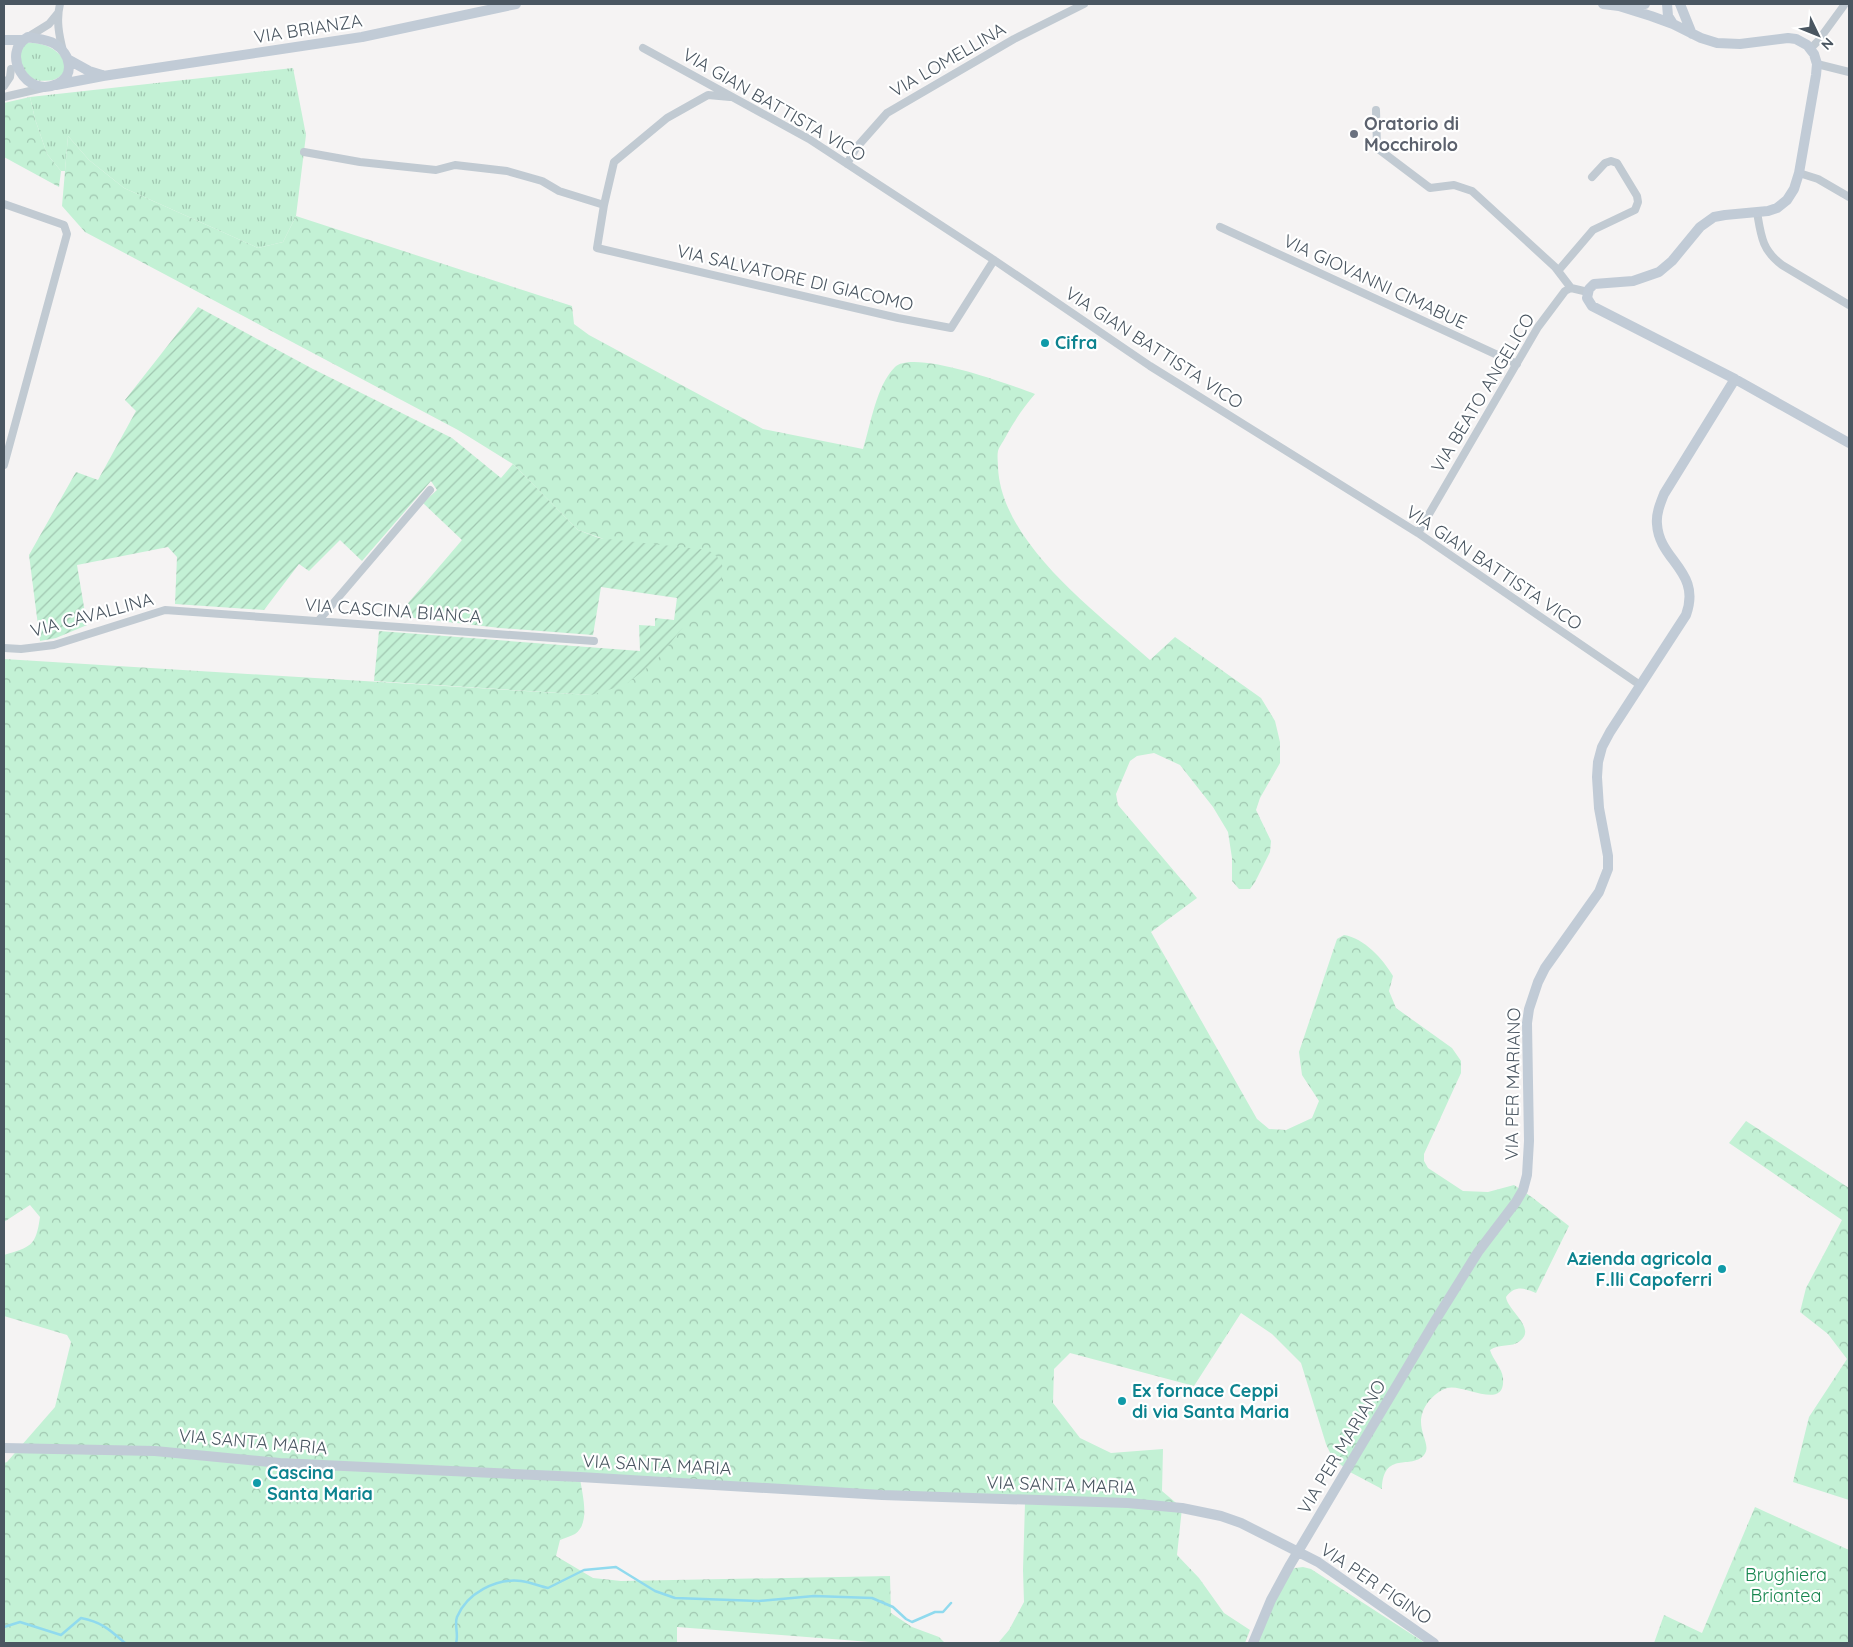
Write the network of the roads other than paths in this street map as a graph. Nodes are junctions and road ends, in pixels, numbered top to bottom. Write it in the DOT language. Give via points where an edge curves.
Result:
graph roads {
  1 [pos="60,4"];
  2 [pos="516,4"];
  3 [pos="1083,4"];
  4 [pos="1603,4"];
  5 [pos="1645,4"];
  6 [pos="1667,4"];
  7 [pos="1680,4"];
  8 [pos="1845,4"];
  9 [pos="1619,6"];
  10 [pos="58,13"];
  11 [pos="1673,24"];
  12 [pos="1692,34"];
  13 [pos="24,39"];
  14 [pos="4,40"];
  15 [pos="644,48"];
  16 [pos="1811,48"];
  17 [pos="66,55"];
  18 [pos="8,64"];
  19 [pos="1817,64"];
  20 [pos="1849,72"];
  21 [pos="103,76"];
  22 [pos="4,86"];
  23 [pos="51,86"];
  24 [pos="4,97"];
  25 [pos="732,97"];
  26 [pos="1376,110"];
  27 [pos="304,152"];
  28 [pos="847,164"];
  29 [pos="1799,172"];
  30 [pos="1592,177"];
  31 [pos="1849,197"];
  32 [pos="4,204"];
  33 [pos="604,205"];
  34 [pos="1757,212"];
  35 [pos="1220,227"];
  36 [pos="994,260"];
  37 [pos="1558,271"];
  38 [pos="1571,288"];
  39 [pos="1588,292"];
  40 [pos="1849,305"];
  41 [pos="1517,364"];
  42 [pos="1735,378"];
  43 [pos="1849,443"];
  44 [pos="4,465"];
  45 [pos="430,490"];
  46 [pos="1418,533"];
  47 [pos="189,612"];
  48 [pos="319,620"];
  49 [pos="594,641"];
  50 [pos="4,648"];
  51 [pos="1640,685"];
  52 [pos="5,1448"];
  53 [pos="1299,1552"];
  54 [pos="1252,1643"];
  55 [pos="1434,1643"];
  1 -- 10 [label="street"];
  2 -- 21 [label="street, VIA BRIANZA" via="362,37"];
  3 -- 28 [label="street, VIA LOMELLINA" via="1014,39 886,113 856,148"];
  4 -- 9 [label="street"];
  5 -- 9 [label="street"];
  6 -- 11 [label="street"];
  7 -- 12 [label="street"];
  8 -- 16 [label="street"];
  9 -- 11 [label="street"];
  10 -- 13 [label="street" via="41,30"];
  10 -- 17 [label="street" via="60,39"];
  11 -- 12 [label="street"];
  12 -- 16 [label="street" via="1728,44 1792,38"];
  13 -- 14 [label="street"];
  13 -- 17 [label="street" via="47,40"];
  13 -- 18 [label="street" via="12,48"];
  15 -- 25 [label="street, VIA GIAN BATTISTA VICO"];
  16 -- 19 [label="street"];
  17 -- 21 [label="street" via="89,72"];
  17 -- 23 [label="street" via="69,70 64,80"];
  18 -- 22 [label="street" via="10,77"];
  18 -- 23 [label="street" via="23,81"];
  19 -- 20 [label="street"];
  19 -- 29 [label="street"];
  21 -- 23 [label="street, VIA BRIANZA"];
  23 -- 24 [label="street"];
  25 -- 28 [label="street, VIA GIAN BATTISTA VICO"];
  25 -- 33 [label="street, VIA SALVATORE DI GIACOMO" via="708,95 667,118 614,162"];
  26 -- 37 [label="street" via="1377,148 1430,188 1454,185 1472,191"];
  27 -- 33 [label="street" via="436,170 455,165 507,171"];
  28 -- 36 [label="street, VIA GIAN BATTISTA VICO"];
  29 -- 31 [label="street"];
  29 -- 34 [label="street" via="1787,200 1772,210"];
  30 -- 37 [label="street" via="1605,163 1617,163 1638,202 1635,210 1593,230"];
  32 -- 44 [label="street" via="64,225 68,234"];
  33 -- 36 [label="street, VIA SALVATORE DI GIACOMO" via="597,248 951,328"];
  34 -- 39 [label="street" via="1714,218 1700,227 1659,272 1633,281 1594,284"];
  34 -- 40 [label="street" via="1761,238 1772,257"];
  35 -- 41 [label="street, VIA GIOVANNI CIMABUE"];
  36 -- 46 [label="street, VIA GIAN BATTISTA VICO" via="1150,366"];
  37 -- 38 [label="street"];
  38 -- 39 [label="street"];
  38 -- 41 [label="street, VIA BEATO ANGELICO" via="1562,293"];
  39 -- 42 [label="street" via="1590,304"];
  41 -- 46 [label="street, VIA BEATO ANGELICO"];
  42 -- 43 [label="street"];
  42 -- 51 [label="street, VIA PER MARIANO" via="1658,509 1658,536 1688,584 1690,605"];
  45 -- 48 [label="street"];
  46 -- 51 [label="street, VIA GIAN BATTISTA VICO"];
  47 -- 48 [label="street, VIA CASCINA BIANCA"];
  47 -- 50 [label="street, VIA CAVALLINA" via="165,610 54,645"];
  48 -- 49 [label="street, VIA CASCINA BIANCA"];
  51 -- 53 [label="street, VIA PER MARIANO" via="1610,732 1598,762 1599,808 1608,856 1606,876 1545,968 1529,1009 1528,1150 1523,1190 1478,1252 1435,1321"];
  52 -- 53 [label="street, VIA SANTA MARIA" via="155,1451 280,1462 891,1495 1128,1503 1182,1508 1221,1516"];
  53 -- 54 [label="street, VIA PER MARIANO"];
  53 -- 55 [label="street, VIA PER FIGINO"];
}
